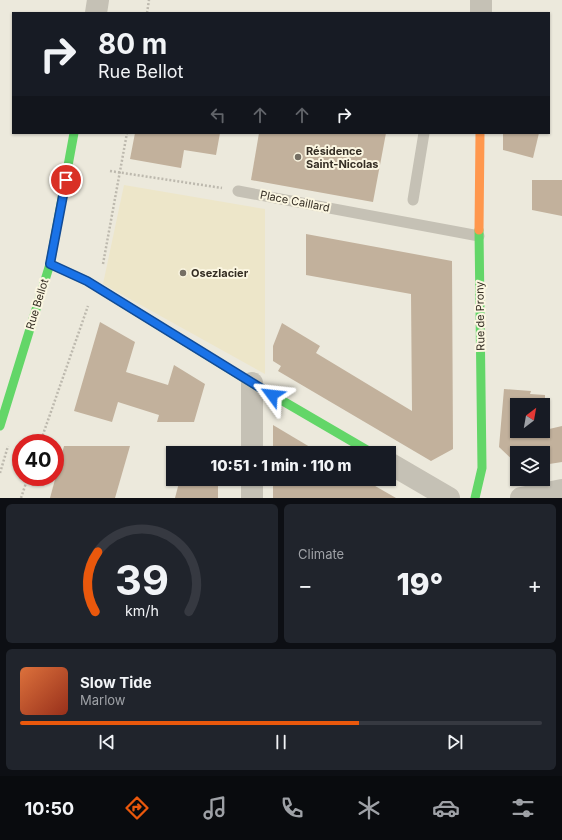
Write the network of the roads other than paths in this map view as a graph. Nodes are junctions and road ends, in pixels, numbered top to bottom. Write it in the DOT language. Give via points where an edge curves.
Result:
graph roads {
  1 [pos="98,0"];
  2 [pos="481,0"];
  3 [pos="96,12"];
  4 [pos="481,12"];
  5 [pos="74,134"];
  6 [pos="424,134"];
  7 [pos="480,134"];
  8 [pos="238,191"];
  9 [pos="413,200"];
  10 [pos="479,236"];
  11 [pos="50,264"];
  12 [pos="252,383"];
  13 [pos="0,426"];
  14 [pos="252,446"];
  15 [pos="360,446"];
  16 [pos="396,467"];
  17 [pos="252,486"];
  18 [pos="562,490"];
  19 [pos="252,498"];
  20 [pos="449,498"];
  21 [pos="475,498"];
  22 [pos="521,498"];
  1 -- 3 [label="street"];
  2 -- 4 [label="street"];
  5 -- 11 [label="street, Rue Bellot"];
  6 -- 9 [label="lane"];
  7 -- 10 [label="street, Rue de Prony"];
  8 -- 10 [label="lane, Place Caillard"];
  10 -- 21 [label="street, Rue de Prony" via="482,468"];
  11 -- 12 [label="street" via="87,281"];
  11 -- 13 [label="street, Rue Bellot"];
  12 -- 14 [label="street"];
  12 -- 15 [label="street"];
  16 -- 20 [label="street"];
  17 -- 19 [label="street"];
  18 -- 22 [label="street"];
}
